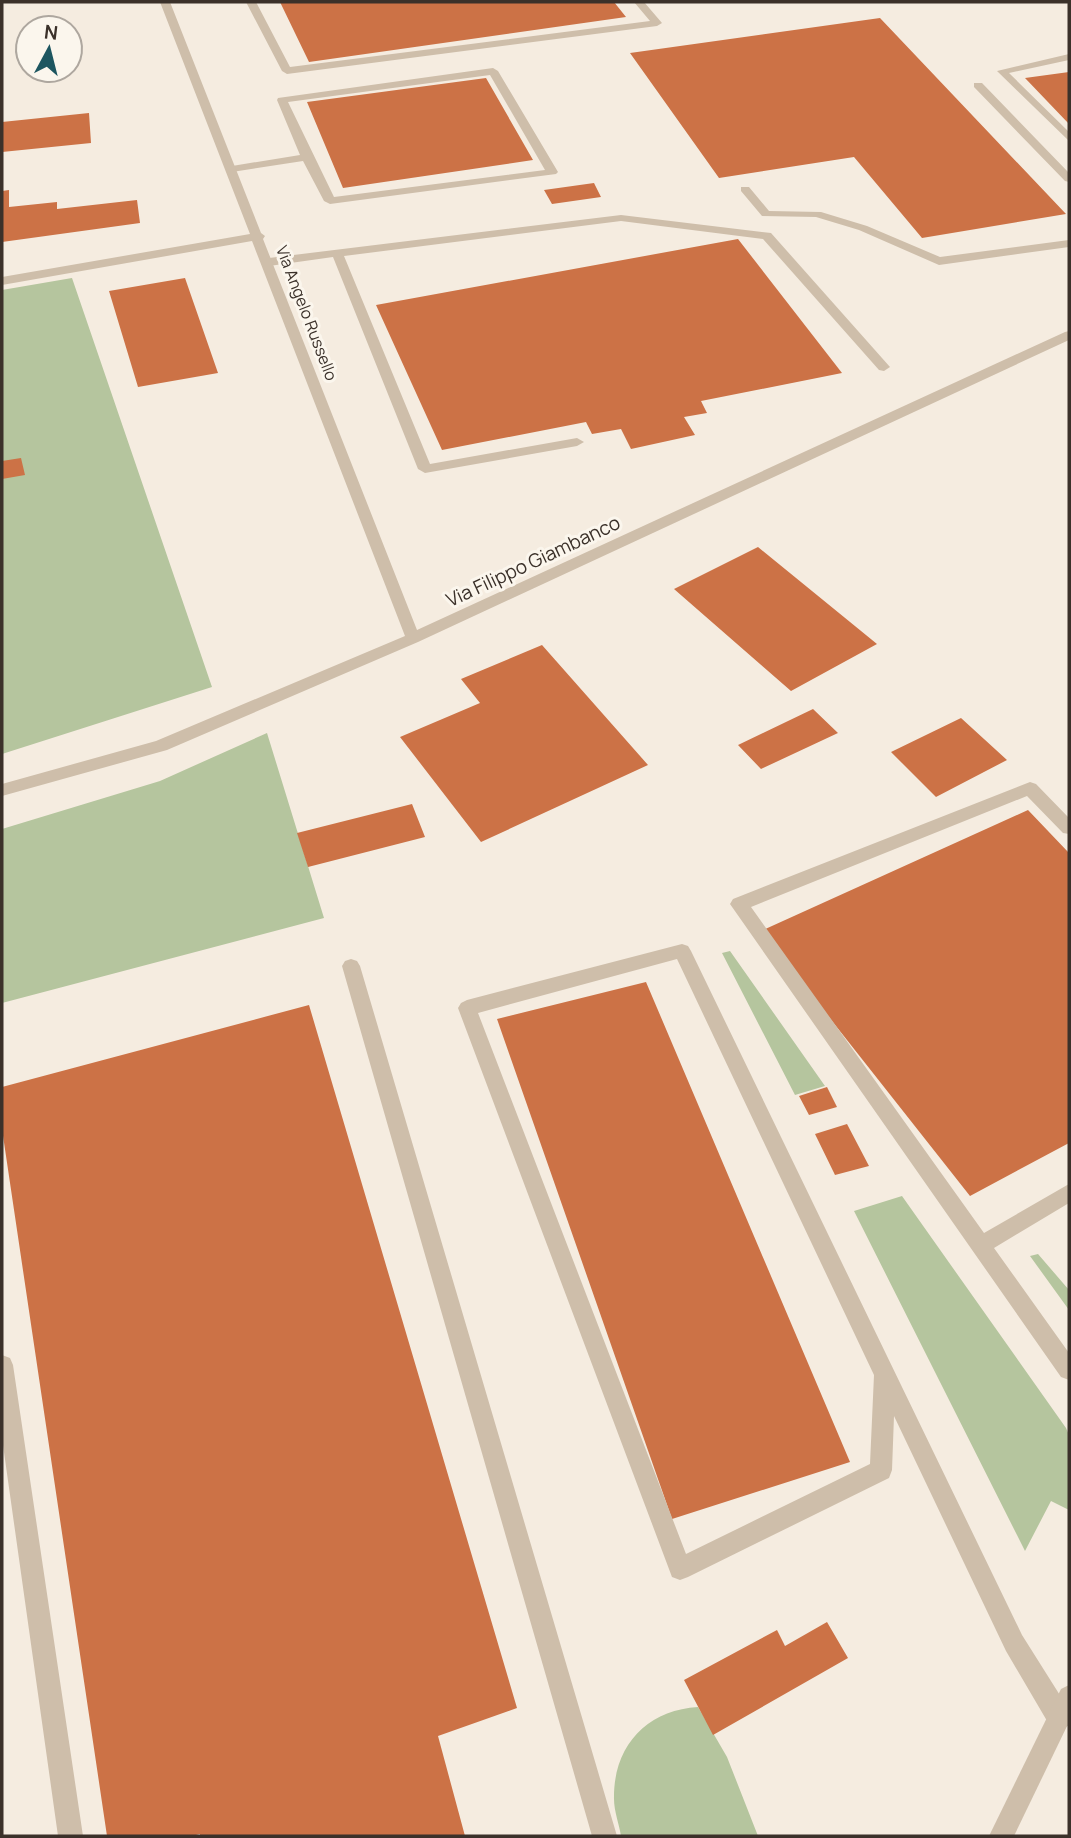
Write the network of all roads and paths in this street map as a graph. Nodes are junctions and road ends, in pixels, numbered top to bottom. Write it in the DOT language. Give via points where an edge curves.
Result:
graph roads {
  1 [pos="165,2"];
  2 [pos="251,2"];
  3 [pos="639,2"];
  4 [pos="1069,57"];
  5 [pos="978,85"];
  6 [pos="1069,138"];
  7 [pos="307,157"];
  8 [pos="232,169"];
  9 [pos="1069,178"];
  10 [pos="745,189"];
  11 [pos="259,236"];
  12 [pos="1069,244"];
  13 [pos="337,253"];
  14 [pos="269,262"];
  15 [pos="2,281"];
  16 [pos="1069,335"];
  17 [pos="884,367"];
  18 [pos="577,442"];
  19 [pos="413,638"];
  20 [pos="2,790"];
  21 [pos="1069,828"];
  22 [pos="351,966"];
  23 [pos="1069,1193"];
  24 [pos="981,1245"];
  25 [pos="2,1365"];
  26 [pos="1069,1370"];
  27 [pos="885,1374"];
  28 [pos="1064,1707"];
  29 [pos="71,1836"];
  30 [pos="605,1836"];
  31 [pos="1001,1836"];
  1 -- 8 [label="street, Via Angelo Russello"];
  2 -- 3 [label="street" via="287,71 657,23"];
  4 -- 6 [label="street" via="1002,71"];
  5 -- 9 [label="street"];
  7 -- 7 [label="street" via="330,201 552,172 493,71 282,100"];
  7 -- 8 [label="street"];
  8 -- 11 [label="street, Via Angelo Russello"];
  10 -- 12 [label="street" via="766,214 817,214 939,261"];
  11 -- 14 [label="street, Via Angelo Russello"];
  11 -- 15 [label="street"];
  13 -- 14 [label="street"];
  13 -- 17 [label="street" via="621,218 767,236"];
  13 -- 18 [label="street" via="425,469"];
  14 -- 19 [label="street, Via Angelo Russello"];
  16 -- 19 [label="street, Via Filippo Giambanco"];
  19 -- 20 [label="street, Via Filippo Giambanco" via="161,746"];
  21 -- 24 [label="street" via="1030,788 738,904"];
  22 -- 30 [label="street"];
  23 -- 24 [label="street"];
  24 -- 26 [label="street"];
  25 -- 29 [label="street"];
  27 -- 27 [label="street" via="682,951 467,1008 680,1569 881,1470"];
  27 -- 28 [label="street" via="1014,1643"];
  28 -- 31 [label="street"];
}
